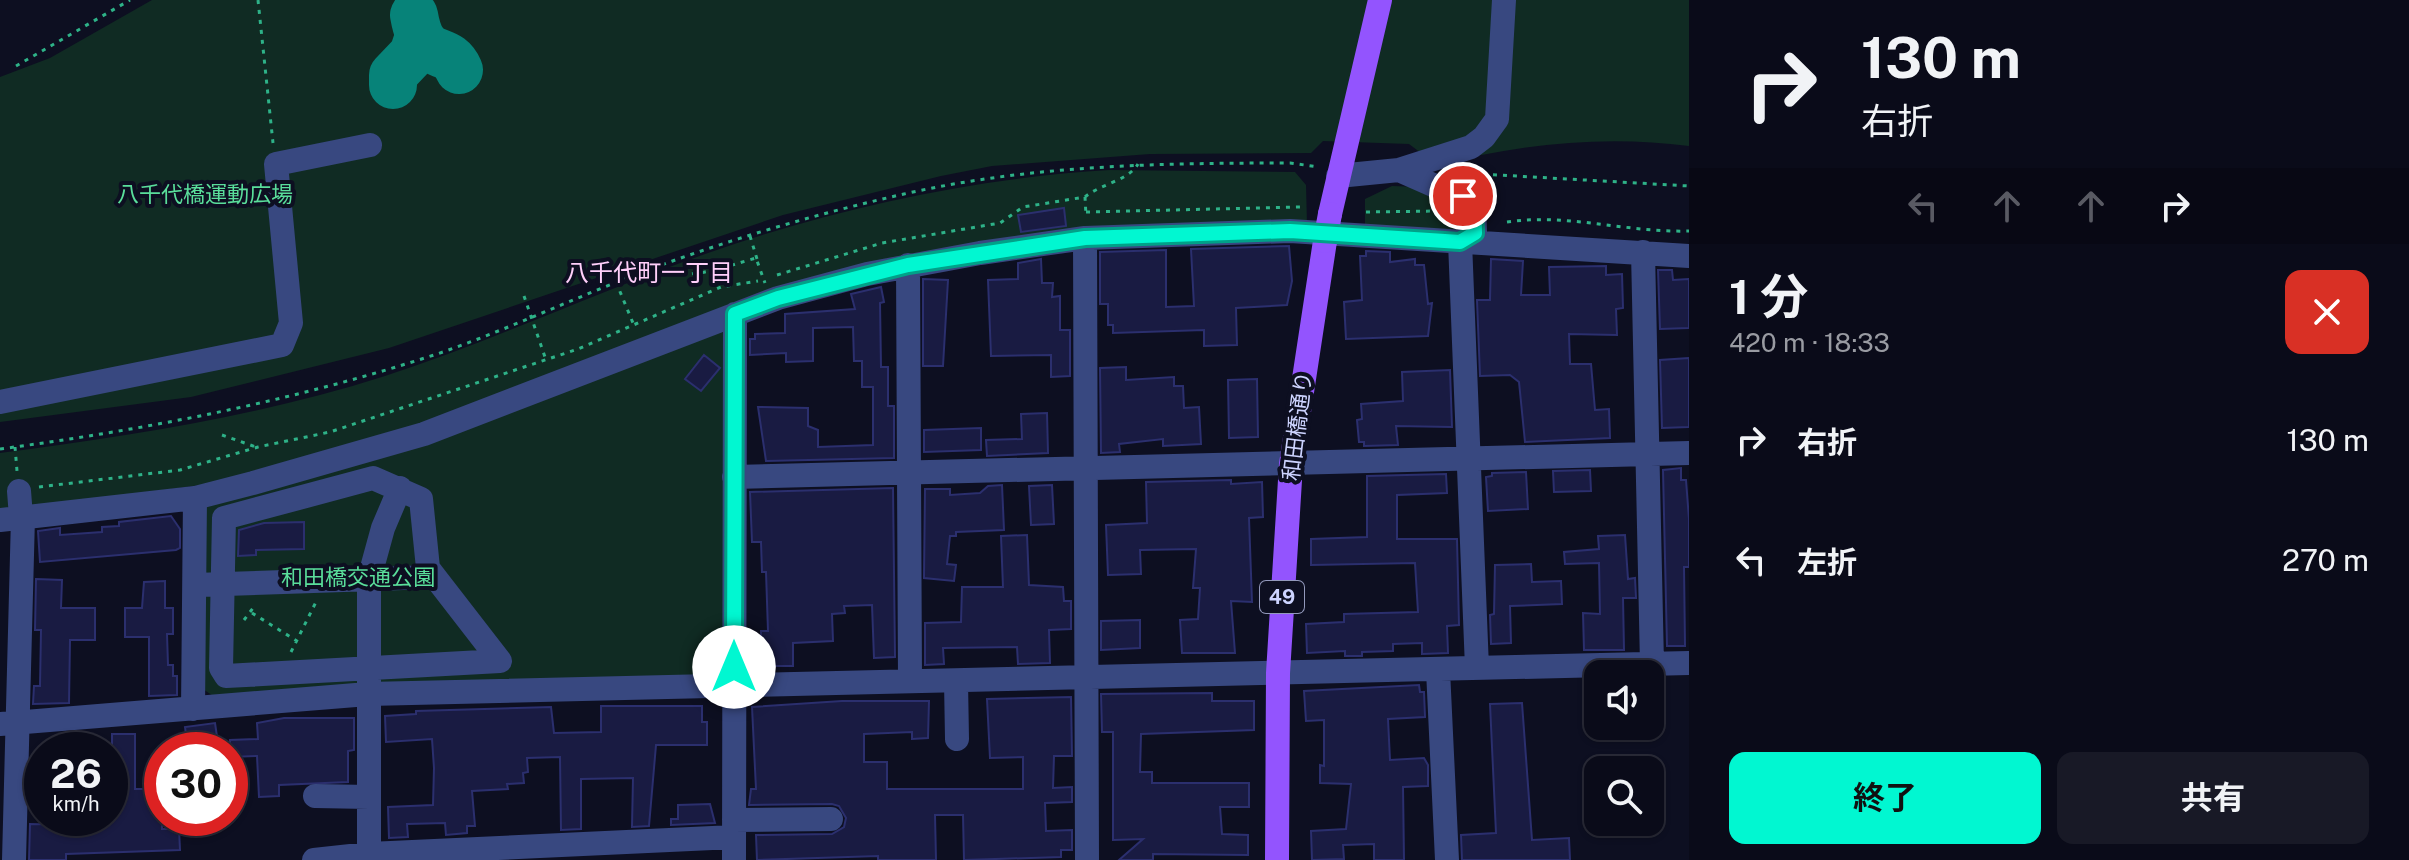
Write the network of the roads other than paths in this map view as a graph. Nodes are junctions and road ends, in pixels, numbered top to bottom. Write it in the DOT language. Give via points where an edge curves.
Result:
graph roads {
  1 [pos="1380,0"];
  2 [pos="1504,0"];
  3 [pos="370,145"];
  4 [pos="1334,168"];
  5 [pos="1399,170"];
  6 [pos="1467,233"];
  7 [pos="1087,238"];
  8 [pos="1643,252"];
  9 [pos="1689,256"];
  10 [pos="908,265"];
  11 [pos="735,314"];
  12 [pos="0,402"];
  13 [pos="1689,453"];
  14 [pos="1645,455"];
  15 [pos="1468,460"];
  16 [pos="1291,464"];
  17 [pos="1086,469"];
  18 [pos="909,473"];
  19 [pos="734,477"];
  20 [pos="400,488"];
  21 [pos="19,491"];
  22 [pos="195,498"];
  23 [pos="15,518"];
  24 [pos="433,577"];
  25 [pos="369,579"];
  26 [pos="221,584"];
  27 [pos="195,585"];
  28 [pos="1652,660"];
  29 [pos="1689,663"];
  30 [pos="1664,664"];
  31 [pos="367,666"];
  32 [pos="1584,666"];
  33 [pos="1477,668"];
  34 [pos="1438,670"];
  35 [pos="1278,673"];
  36 [pos="1086,678"];
  37 [pos="910,681"];
  38 [pos="956,681"];
  39 [pos="735,686"];
  40 [pos="368,694"];
  41 [pos="193,709"];
  42 [pos="10,724"];
  43 [pos="957,739"];
  44 [pos="315,796"];
  45 [pos="369,797"];
  46 [pos="831,819"];
  47 [pos="734,839"];
  48 [pos="369,857"];
  49 [pos="14,860"];
  50 [pos="314,860"];
  51 [pos="1087,860"];
  52 [pos="1277,860"];
  53 [pos="1447,860"];
  1 -- 4 [label="main road, 和田橋通り / 49"];
  2 -- 5 [label="street" via="1497,119 1471,147"];
  3 -- 12 [label="street" via="276,164 291,323 282,345"];
  4 -- 5 [label="street"];
  4 -- 16 [label="main road, 和田橋通り / 49, bridge"];
  5 -- 6 [label="street" via="1474,203"];
  6 -- 7 [label="street" via="1290,231"];
  6 -- 8 [label="street"];
  6 -- 15 [label="street"];
  7 -- 10 [label="street"];
  7 -- 17 [label="street"];
  8 -- 9 [label="street"];
  8 -- 14 [label="street"];
  10 -- 11 [label="street" via="766,291"];
  10 -- 18 [label="street"];
  11 -- 19 [label="street"];
  11 -- 22 [label="street" via="424,434"];
  13 -- 14 [label="street"];
  14 -- 15 [label="street"];
  14 -- 28 [label="street"];
  15 -- 16 [label="street"];
  15 -- 33 [label="street"];
  16 -- 17 [label="street"];
  16 -- 35 [label="main road, 和田橋通り / 49"];
  17 -- 18 [label="street"];
  17 -- 36 [label="street"];
  18 -- 19 [label="street"];
  18 -- 37 [label="street"];
  19 -- 39 [label="street"];
  20 -- 24 [label="street" via="423,503 425,560"];
  20 -- 25 [label="street"];
  20 -- 26 [label="street" via="373,478 224,518"];
  21 -- 23 [label="street"];
  22 -- 23 [label="street"];
  22 -- 27 [label="street"];
  23 -- 42 [label="street"];
  24 -- 25 [label="street"];
  24 -- 31 [label="street" via="500,661"];
  25 -- 26 [label="street"];
  25 -- 31 [label="street"];
  26 -- 27 [label="street"];
  26 -- 31 [label="street" via="221,668 226,676"];
  27 -- 41 [label="street"];
  29 -- 30 [label="street"];
  31 -- 40 [label="street"];
  32 -- 33 [label="street"];
  33 -- 34 [label="street"];
  34 -- 35 [label="street"];
  34 -- 53 [label="street"];
  35 -- 36 [label="street"];
  35 -- 52 [label="main road, 和田橋通り / 49"];
  36 -- 38 [label="street"];
  36 -- 51 [label="street"];
  37 -- 38 [label="street"];
  37 -- 39 [label="street"];
  38 -- 43 [label="street"];
  39 -- 40 [label="street"];
  39 -- 47 [label="street"];
  40 -- 41 [label="street"];
  40 -- 45 [label="street"];
  41 -- 42 [label="street"];
  42 -- 49 [label="street"];
  44 -- 45 [label="street"];
  45 -- 48 [label="street"];
  46 -- 47 [label="street"];
  47 -- 48 [label="street"];
  48 -- 50 [label="street"];
}
